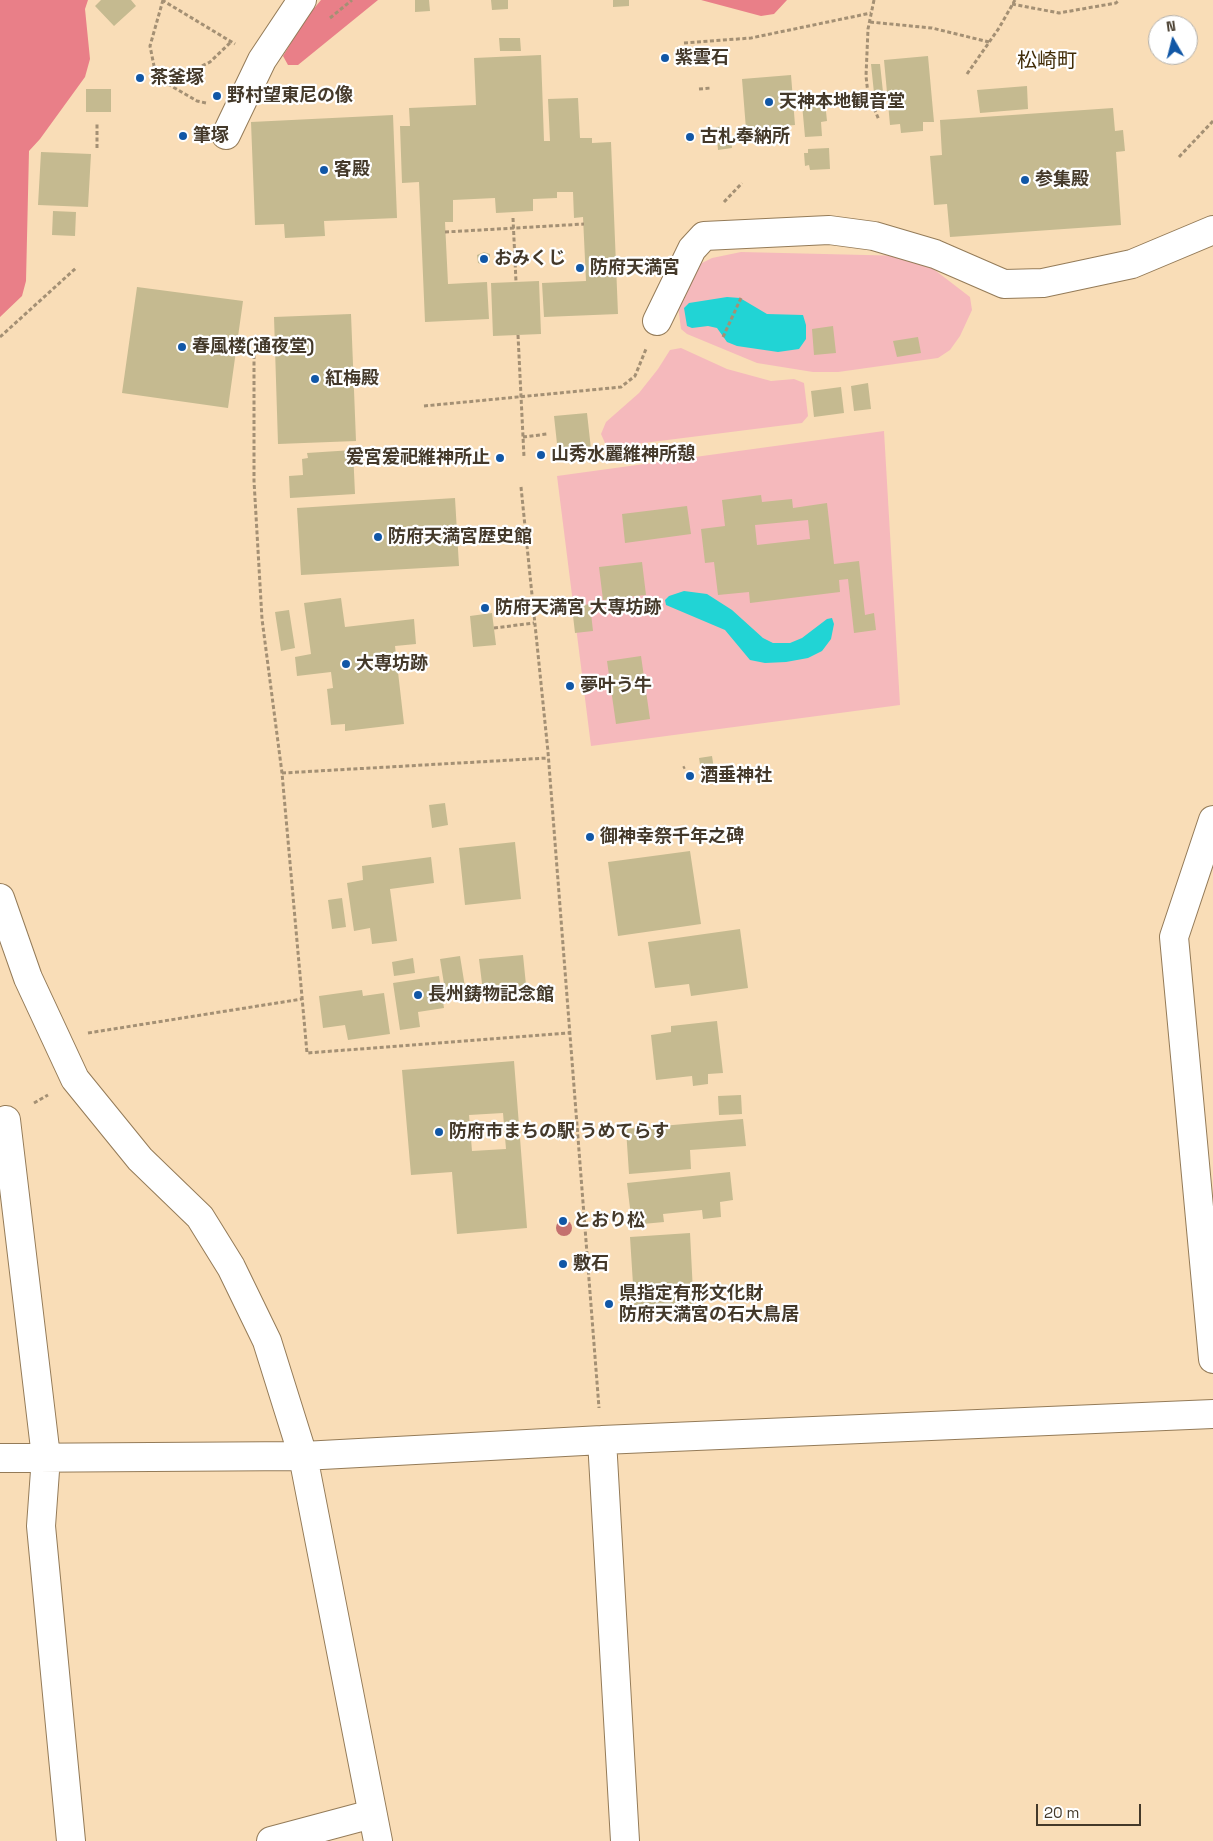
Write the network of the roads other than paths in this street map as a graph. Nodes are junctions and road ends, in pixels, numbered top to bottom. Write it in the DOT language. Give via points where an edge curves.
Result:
graph roads {
  1 [pos="302,0"];
  2 [pos="226,135"];
  3 [pos="1213,230"];
  4 [pos="657,321"];
  5 [pos="1213,820"];
  6 [pos="0,898"];
  7 [pos="6,1120"];
  8 [pos="1213,1359"];
  9 [pos="1213,1414"];
  10 [pos="602,1440"];
  11 [pos="46,1456"];
  12 [pos="302,1456"];
  13 [pos="0,1458"];
  14 [pos="372,1814"];
  15 [pos="71,1841"];
  16 [pos="271,1841"];
  17 [pos="378,1841"];
  18 [pos="625,1841"];
  1 -- 2 [label="street" via="262,60"];
  3 -- 4 [label="street" via="1132,264 1043,283 1004,284 935,254 874,236 829,230 704,236 692,249"];
  5 -- 8 [label="street" via="1174,937"];
  6 -- 12 [label="street" via="28,978 75,1079 140,1159 200,1217 231,1267 267,1341"];
  7 -- 11 [label="street"];
  9 -- 10 [label="street"];
  10 -- 12 [label="street"];
  10 -- 18 [label="street"];
  11 -- 12 [label="street"];
  11 -- 13 [label="street"];
  11 -- 15 [label="street" via="40,1526"];
  12 -- 14 [label="street"];
  14 -- 16 [label="street"];
  14 -- 17 [label="street"];
}
